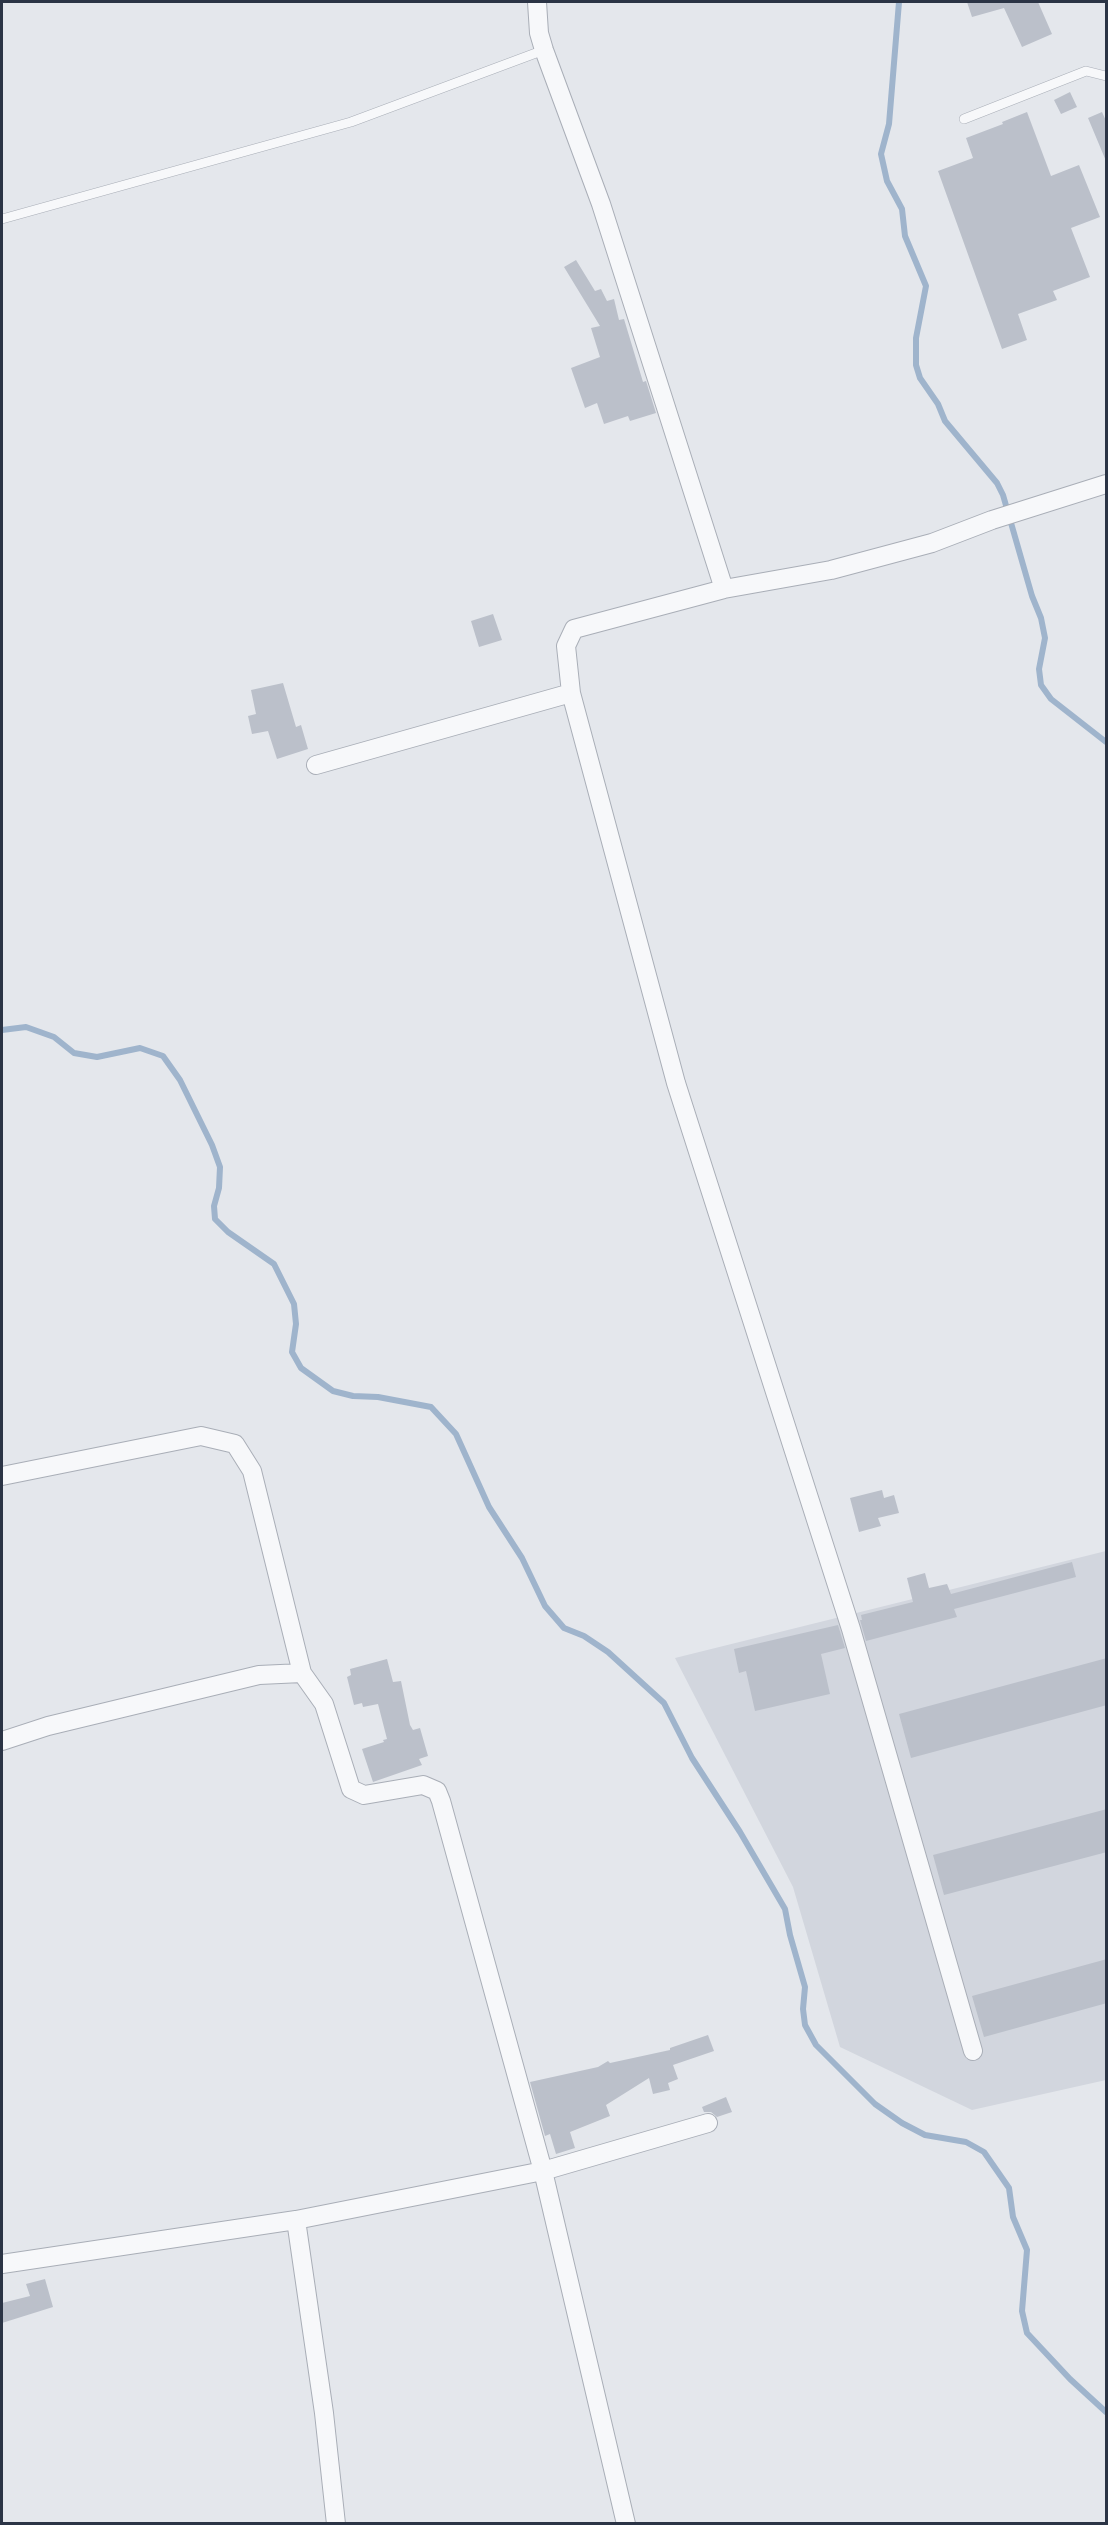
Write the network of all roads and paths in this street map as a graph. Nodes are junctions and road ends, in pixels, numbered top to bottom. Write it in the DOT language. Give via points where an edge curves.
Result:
graph roads {
  1 [pos="537,2"];
  2 [pos="544,50"];
  3 [pos="1107,76"];
  4 [pos="964,118"];
  5 [pos="2,219"];
  6 [pos="1107,484"];
  7 [pos="724,589"];
  8 [pos="571,693"];
  9 [pos="316,765"];
  10 [pos="2,1476"];
  11 [pos="302,1673"];
  12 [pos="2,1741"];
  13 [pos="973,2051"];
  14 [pos="708,2123"];
  15 [pos="543,2171"];
  16 [pos="296,2220"];
  17 [pos="2,2264"];
  18 [pos="336,2523"];
  19 [pos="626,2523"];
  1 -- 2 [label="street"];
  2 -- 5 [label="lane" via="351,122"];
  2 -- 7 [label="street" via="601,204"];
  3 -- 4 [label="lane" via="1086,71"];
  6 -- 7 [label="street" via="932,543 843,567"];
  7 -- 8 [label="street" via="574,629 566,646"];
  8 -- 9 [label="street"];
  8 -- 13 [label="street" via="676,1083 851,1629"];
  10 -- 11 [label="street" via="201,1436 235,1444 252,1471"];
  11 -- 12 [label="street" via="259,1675 48,1726"];
  11 -- 15 [label="street" via="324,1704 351,1789 364,1795 423,1785 436,1791 441,1801"];
  14 -- 15 [label="street"];
  15 -- 16 [label="street"];
  15 -- 19 [label="street"];
  16 -- 17 [label="street"];
  16 -- 18 [label="street"];
}
